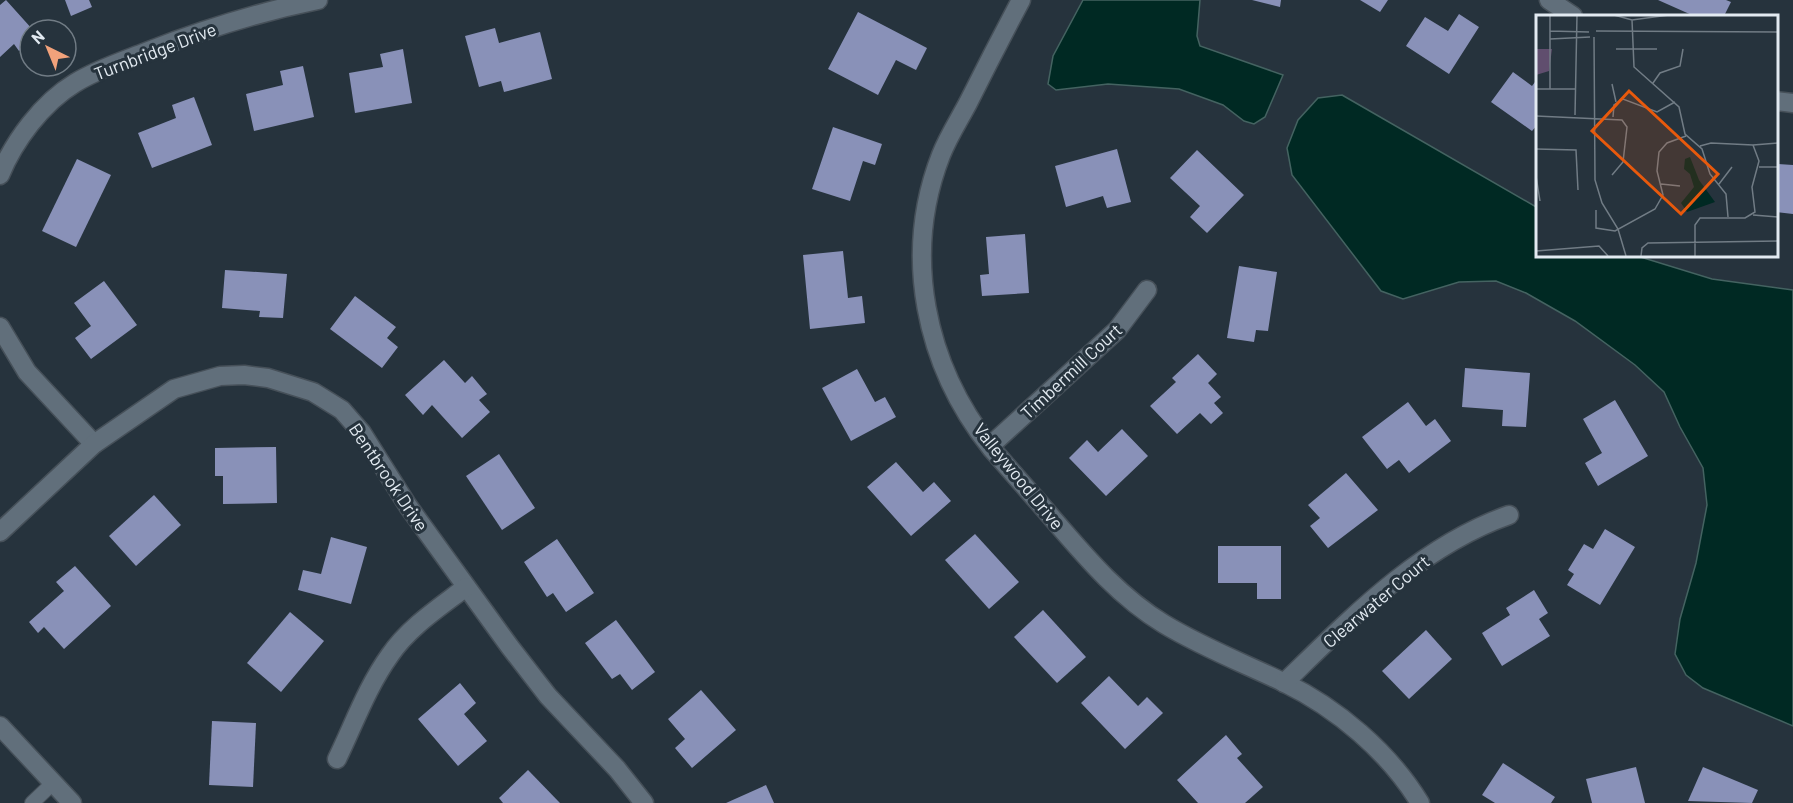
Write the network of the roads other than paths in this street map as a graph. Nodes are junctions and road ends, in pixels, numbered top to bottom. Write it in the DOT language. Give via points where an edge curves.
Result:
graph roads {
  1 [pos="318,0"];
  2 [pos="1021,0"];
  3 [pos="1550,0"];
  4 [pos="1572,15"];
  5 [pos="1778,101"];
  6 [pos="1793,103"];
  7 [pos="0,175"];
  8 [pos="1147,290"];
  9 [pos="0,327"];
  10 [pos="94,444"];
  11 [pos="990,446"];
  12 [pos="1509,515"];
  13 [pos="0,532"];
  14 [pos="466,587"];
  15 [pos="1284,683"];
  16 [pos="0,726"];
  17 [pos="337,759"];
  18 [pos="53,783"];
  19 [pos="32,803"];
  20 [pos="72,803"];
  21 [pos="644,803"];
  22 [pos="1420,803"];
  1 -- 7 [label="street, Turnbridge Drive" via="239,19 183,38 74,83 31,124"];
  2 -- 11 [label="street, Valleywood Drive" via="942,153 925,212 921,243 925,304 938,356"];
  3 -- 4 [label="street"];
  5 -- 6 [label="street"];
  8 -- 11 [label="street, Timbermill Court" via="1117,330"];
  9 -- 10 [label="street" via="27,372"];
  10 -- 13 [label="street, Bentbrook Drive"];
  10 -- 14 [label="street, Bentbrook Drive" via="174,389 197,381 244,375 291,383 333,404 362,433"];
  11 -- 15 [label="street, Valleywood Drive" via="1109,584 1165,624"];
  12 -- 15 [label="street, Clearwater Court" via="1482,524 1438,549 1396,580"];
  14 -- 17 [label="street" via="410,632 390,654"];
  14 -- 21 [label="street, Bentbrook Drive" via="548,696"];
  15 -- 22 [label="street, Valleywood Drive" via="1310,697 1371,744 1405,780"];
  16 -- 18 [label="street"];
  18 -- 19 [label="lane"];
  18 -- 20 [label="street"];
}
